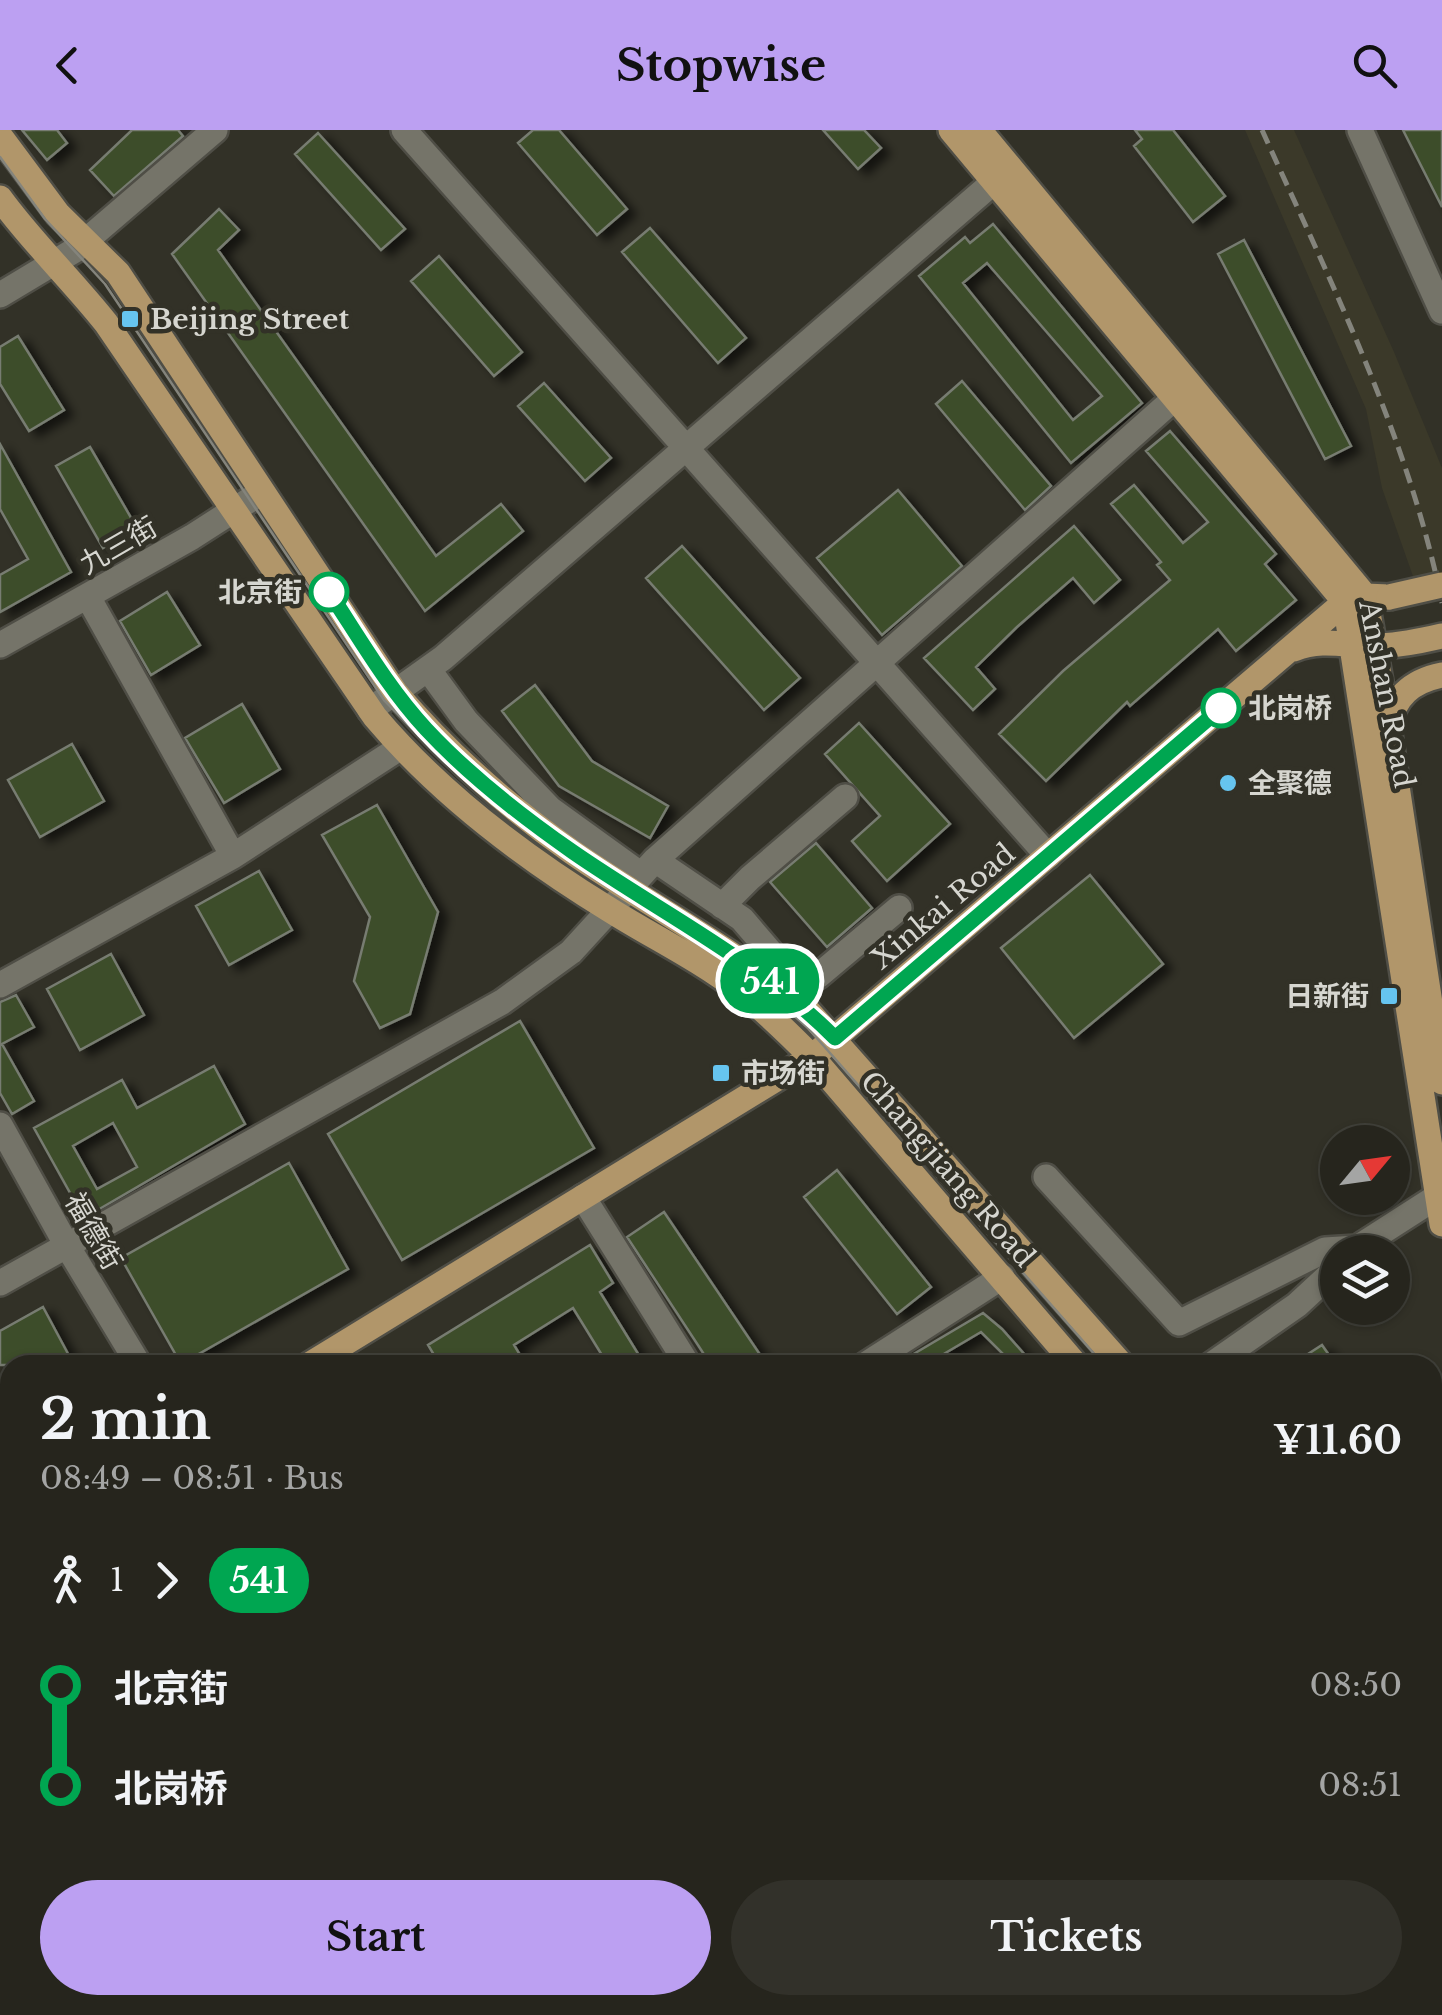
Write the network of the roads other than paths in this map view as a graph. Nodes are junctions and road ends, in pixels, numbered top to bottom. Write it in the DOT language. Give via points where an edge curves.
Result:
graph roads {
  1 [pos="215,130"];
  2 [pos="404,130"];
  3 [pos="951,130"];
  4 [pos="979,130"];
  5 [pos="1360,130"];
  6 [pos="0,136"];
  7 [pos="1002,175"];
  8 [pos="0,198"];
  9 [pos="86,241"];
  10 [pos="54,263"];
  11 [pos="0,295"];
  12 [pos="1442,311"];
  13 [pos="1175,398"];
  14 [pos="686,448"];
  15 [pos="262,492"];
  16 [pos="234,512"];
  17 [pos="1442,585"];
  18 [pos="88,597"];
  19 [pos="1366,598"];
  20 [pos="1442,636"];
  21 [pos="0,645"];
  22 [pos="1364,645"];
  23 [pos="1285,653"];
  24 [pos="878,663"];
  25 [pos="428,668"];
  26 [pos="1431,677"];
  27 [pos="395,692"];
  28 [pos="370,710"];
  29 [pos="1388,727"];
  30 [pos="401,747"];
  31 [pos="845,797"];
  32 [pos="233,856"];
  33 [pos="1048,856"];
  34 [pos="641,874"];
  35 [pos="722,906"];
  36 [pos="900,908"];
  37 [pos="608,909"];
  38 [pos="0,985"];
  39 [pos="835,1038"];
  40 [pos="812,1057"];
  41 [pos="1442,1082"];
  42 [pos="0,1124"];
  43 [pos="1046,1177"];
  44 [pos="1438,1196"];
  45 [pos="582,1197"];
  46 [pos="1442,1224"];
  47 [pos="1377,1235"];
  48 [pos="66,1244"];
  49 [pos="1320,1252"];
  50 [pos="1002,1277"];
  51 [pos="0,1283"];
  52 [pos="1320,1284"];
  53 [pos="133,1355"];
  54 [pos="325,1355"];
  55 [pos="682,1355"];
  56 [pos="881,1355"];
  57 [pos="1068,1355"];
  58 [pos="1113,1355"];
  59 [pos="1225,1355"];
  1 -- 9 [label="street"];
  2 -- 14 [label="street"];
  3 -- 7 [label="main road, Anshan Road"];
  4 -- 7 [label="main road, Anshan Road"];
  5 -- 12 [label="street"];
  6 -- 9 [label="main road"];
  7 -- 13 [label="main road, Anshan Road"];
  7 -- 14 [label="street"];
  7 -- 19 [label="main road, Anshan Road"];
  8 -- 10 [label="main road, Changjiang Road"];
  9 -- 10 [label="street"];
  9 -- 15 [label="main road" via="118,274"];
  10 -- 11 [label="street"];
  10 -- 16 [label="main road, Changjiang Road" via="106,324"];
  13 -- 19 [label="main road, Anshan Road"];
  13 -- 24 [label="street"];
  14 -- 24 [label="street"];
  14 -- 25 [label="street"];
  15 -- 16 [label="street, 九三街"];
  15 -- 27 [label="main road"];
  16 -- 18 [label="street, 九三街"];
  16 -- 28 [label="main road, Changjiang Road"];
  17 -- 19 [label="main road, bridge"];
  18 -- 21 [label="street, 九三街"];
  18 -- 32 [label="street"];
  19 -- 22 [label="main road, Anshan Road"];
  19 -- 23 [label="main road, Xinkai Road"];
  20 -- 22 [label="main road"];
  22 -- 23 [label="main road" via="1310,642"];
  22 -- 26 [label="main road" via="1395,666"];
  22 -- 29 [label="main road"];
  22 -- 44 [label="main road, Anshan Road"];
  23 -- 33 [label="main road, Xinkai Road"];
  24 -- 33 [label="street"];
  24 -- 34 [label="street"];
  25 -- 27 [label="street"];
  25 -- 34 [label="street" via="466,721 550,809"];
  26 -- 29 [label="main road" via="1392,708"];
  27 -- 28 [label="street"];
  27 -- 34 [label="main road" via="428,732 571,851"];
  28 -- 30 [label="main road, Changjiang Road"];
  29 -- 41 [label="main road"];
  30 -- 32 [label="street"];
  30 -- 37 [label="main road, Changjiang Road" via="509,840"];
  31 -- 35 [label="street"];
  32 -- 38 [label="street"];
  33 -- 39 [label="main road, Xinkai Road"];
  34 -- 35 [label="street"];
  34 -- 37 [label="street"];
  34 -- 39 [label="main road"];
  35 -- 36 [label="street" via="742,919 790,975 818,976"];
  37 -- 40 [label="main road, Changjiang Road" via="739,990"];
  37 -- 48 [label="street" via="571,952 502,1002"];
  39 -- 40 [label="main road, Xinkai Road"];
  39 -- 58 [label="main road"];
  40 -- 45 [label="main road, Xinkai Road"];
  40 -- 50 [label="main road, Changjiang Road"];
  42 -- 48 [label="street, 福德街"];
  43 -- 49 [label="street" via="1180,1322"];
  44 -- 46 [label="main road, Anshan Road"];
  44 -- 47 [label="street"];
  45 -- 54 [label="main road, Xinkai Road"];
  45 -- 55 [label="street"];
  48 -- 51 [label="street"];
  48 -- 53 [label="street, 福德街"];
  50 -- 56 [label="street"];
  50 -- 57 [label="main road, Changjiang Road"];
  52 -- 59 [label="street"];
}
